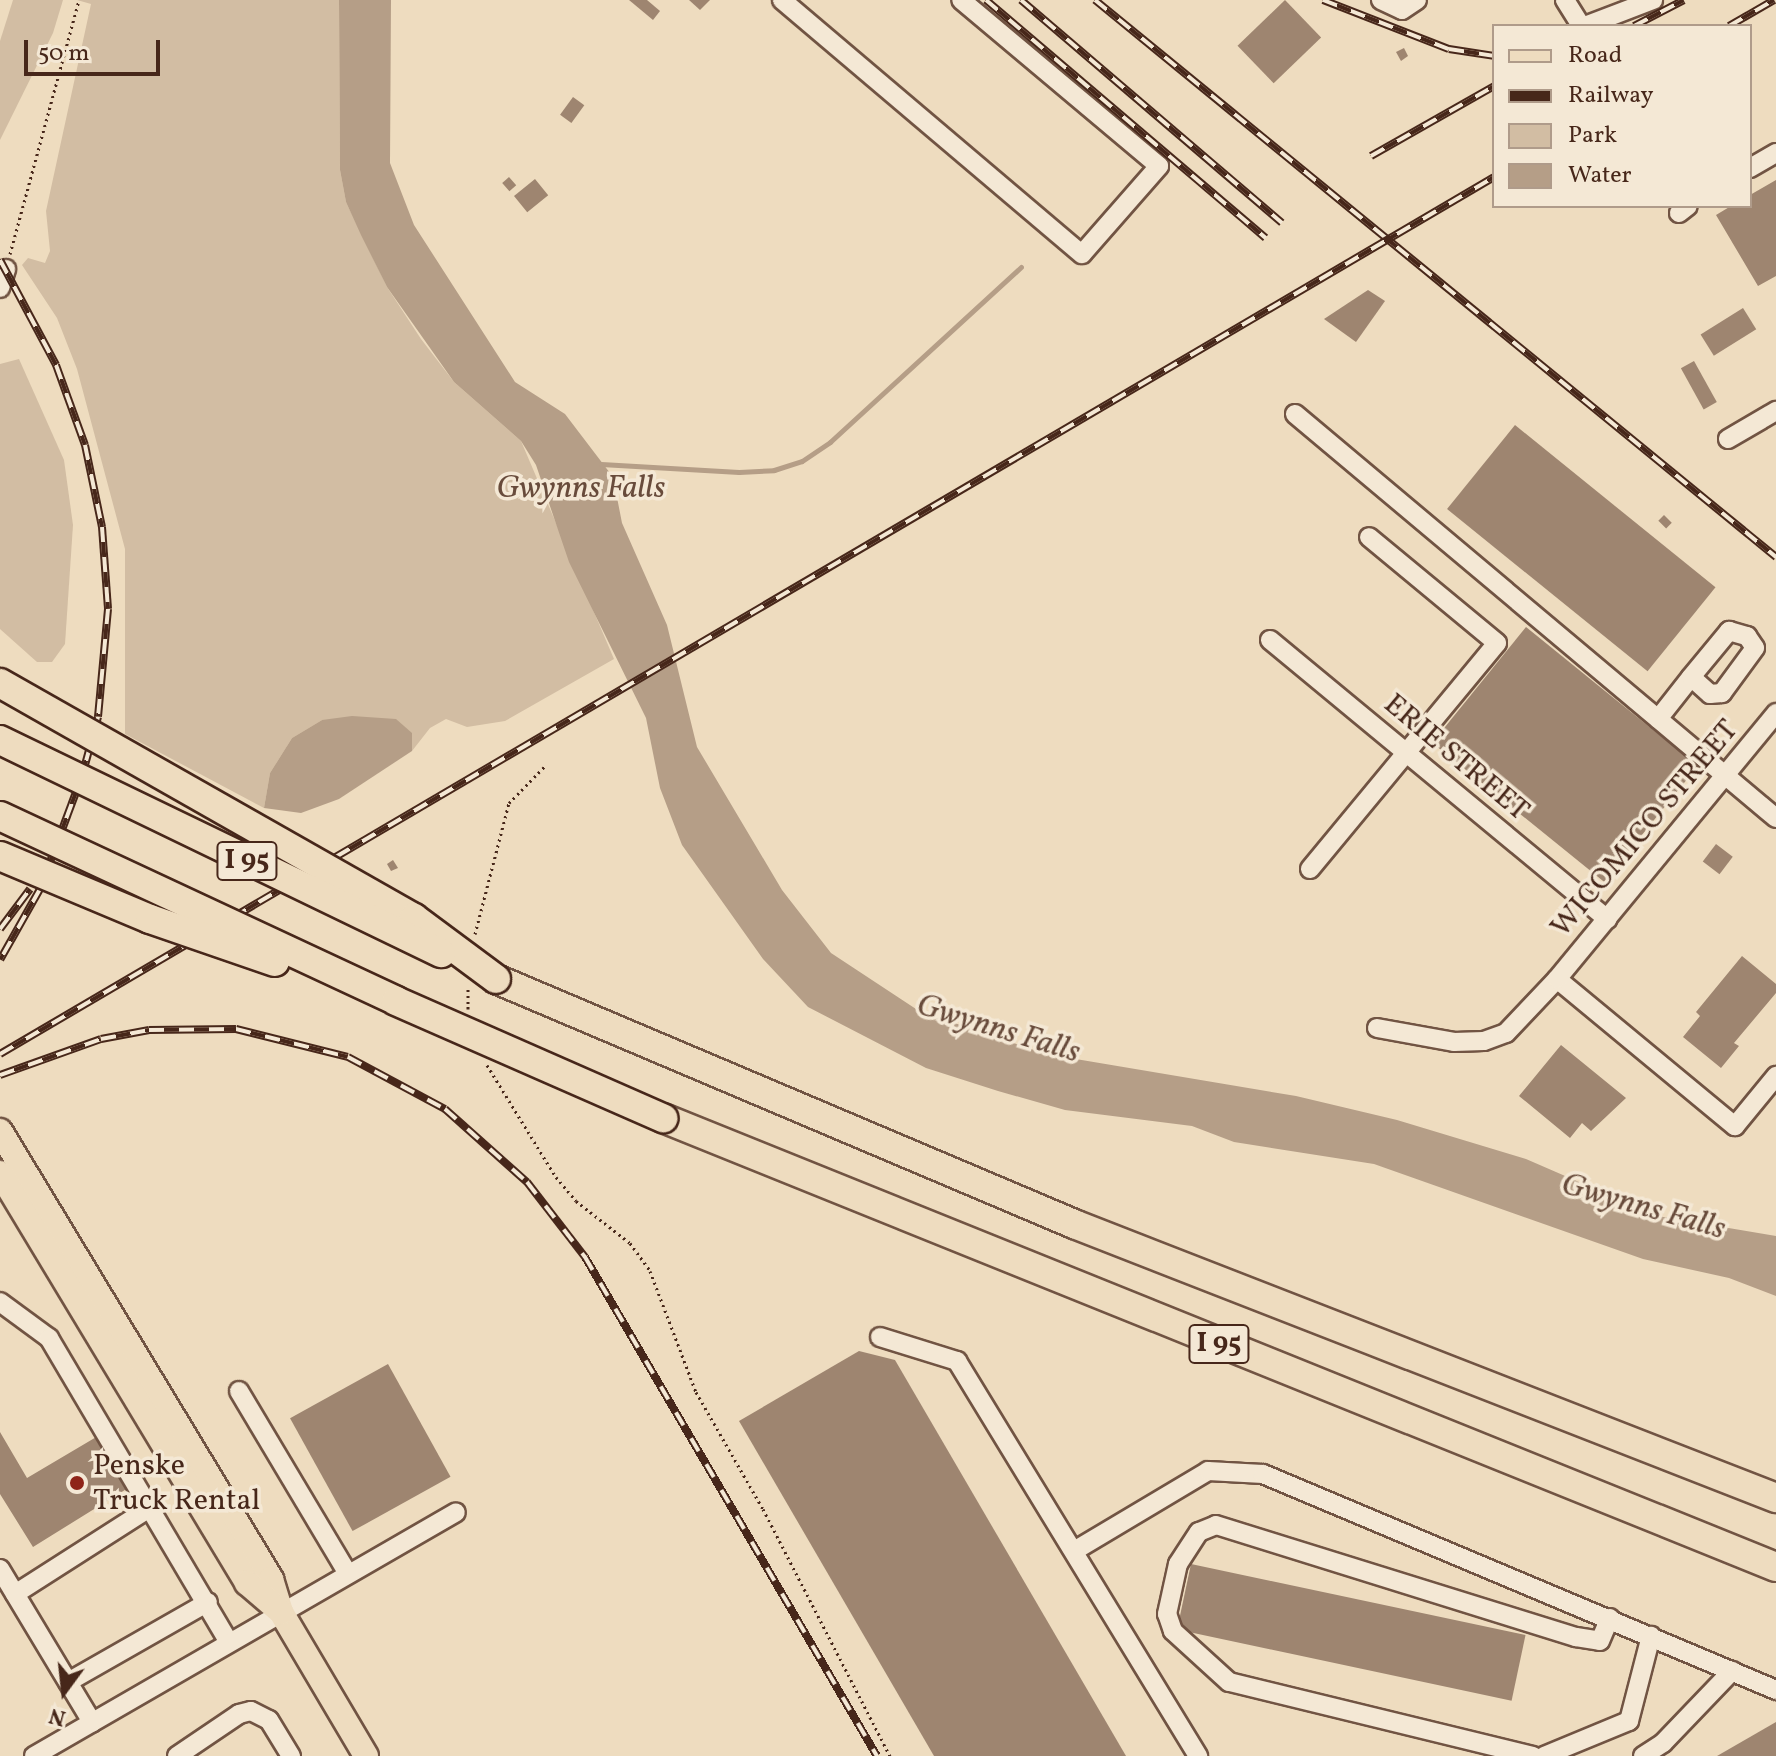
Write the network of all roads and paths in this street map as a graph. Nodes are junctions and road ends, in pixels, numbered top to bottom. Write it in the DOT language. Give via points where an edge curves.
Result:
graph roads {
  1 [pos="79,0"];
  2 [pos="782,0"];
  3 [pos="961,0"];
  4 [pos="1381,0"];
  5 [pos="1417,0"];
  6 [pos="1565,0"];
  7 [pos="1653,0"];
  8 [pos="1582,24"];
  9 [pos="1588,24"];
  10 [pos="1776,153"];
  11 [pos="1752,167"];
  12 [pos="6,269"];
  13 [pos="0,288"];
  14 [pos="1776,411"];
  15 [pos="1295,414"];
  16 [pos="1728,439"];
  17 [pos="1369,537"];
  18 [pos="1270,640"];
  19 [pos="1691,677"];
  20 [pos="0,683"];
  21 [pos="1776,713"];
  22 [pos="1658,719"];
  23 [pos="0,740"];
  24 [pos="1406,753"];
  25 [pos="546,765"];
  26 [pos="1726,776"];
  27 [pos="0,816"];
  28 [pos="1776,818"];
  29 [pos="0,856"];
  30 [pos="1310,869"];
  31 [pos="1607,919"];
  32 [pos="474,942"];
  33 [pos="496,979"];
  34 [pos="1557,979"];
  35 [pos="468,984"];
  36 [pos="396,1001"];
  37 [pos="470,1018"];
  38 [pos="1377,1028"];
  39 [pos="480,1053"];
  40 [pos="1775,1080"];
  41 [pos="0,1131"];
  42 [pos="0,1173"];
  43 [pos="0,1302"];
  44 [pos="100,1324"];
  45 [pos="880,1337"];
  46 [pos="239,1391"];
  47 [pos="1678,1458"];
  48 [pos="1776,1484"];
  49 [pos="1776,1498"];
  50 [pos="151,1507"];
  51 [pos="456,1512"];
  52 [pos="1074,1551"];
  53 [pos="1776,1567"];
  54 [pos="0,1569"];
  55 [pos="348,1574"];
  56 [pos="15,1594"];
  57 [pos="208,1602"];
  58 [pos="281,1612"];
  59 [pos="1610,1618"];
  60 [pos="1651,1636"];
  61 [pos="229,1642"];
  62 [pos="1732,1671"];
  63 [pos="68,1682"];
  64 [pos="1776,1690"];
  65 [pos="92,1722"];
  66 [pos="55,1751"];
  67 [pos="34,1756"];
  68 [pos="177,1756"];
  69 [pos="291,1756"];
  70 [pos="366,1756"];
  71 [pos="890,1756"];
  72 [pos="1198,1756"];
  73 [pos="1533,1756"];
  74 [pos="1544,1756"];
  75 [pos="1643,1756"];
  1 -- 12 [label="path"];
  2 -- 3 [label="street" via="1082,254 1159,166"];
  4 -- 5 [label="street" via="1402,10"];
  6 -- 8 [label="street"];
  7 -- 9 [label="street"];
  10 -- 11 [label="street"];
  12 -- 13 [label="street"];
  14 -- 16 [label="street"];
  15 -- 22 [label="street"];
  17 -- 24 [label="street" via="1497,643"];
  18 -- 24 [label="street, ERIE STREET"];
  19 -- 22 [label="street"];
  20 -- 33 [label="highway, bridge" via="414,918"];
  21 -- 26 [label="street, WICOMICO STREET"];
  22 -- 26 [label="street"];
  23 -- 33 [label="highway, I 95, bridge"];
  24 -- 30 [label="street"];
  24 -- 31 [label="street, ERIE STREET"];
  25 -- 32 [label="path" via="509,803"];
  26 -- 28 [label="street"];
  26 -- 31 [label="street, WICOMICO STREET"];
  27 -- 36 [label="highway, I 95, bridge"];
  29 -- 36 [label="highway, bridge" via="150,919"];
  31 -- 34 [label="street, WICOMICO STREET"];
  33 -- 47 [label="highway, I 95" via="1074,1224"];
  34 -- 38 [label="street, WICOMICO STREET" via="1506,1033 1484,1041 1454,1042"];
  34 -- 40 [label="street" via="1735,1126"];
  35 -- 37 [label="path"];
  36 -- 53 [label="highway, I 95, bridge" via="663,1118"];
  39 -- 71 [label="path" via="556,1177 576,1201 630,1243 650,1271 696,1392 763,1509"];
  41 -- 44 [label="main road"];
  42 -- 44 [label="main road"];
  43 -- 50 [label="street" via="49,1338"];
  44 -- 58 [label="main road" via="271,1579"];
  45 -- 52 [label="street" via="957,1361"];
  46 -- 55 [label="street"];
  47 -- 48 [label="highway"];
  47 -- 49 [label="highway, I 95"];
  50 -- 56 [label="street"];
  50 -- 57 [label="street"];
  51 -- 55 [label="street"];
  52 -- 59 [label="street" via="1208,1471 1230,1468 1307,1492"];
  52 -- 72 [label="street"];
  54 -- 56 [label="street"];
  55 -- 58 [label="street"];
  56 -- 63 [label="street"];
  57 -- 61 [label="street"];
  57 -- 63 [label="street"];
  58 -- 61 [label="street"];
  58 -- 70 [label="main road"];
  59 -- 60 [label="street"];
  59 -- 73 [label="street" via="1600,1641 1576,1637 1216,1525 1199,1532 1178,1564 1167,1614 1173,1631 1229,1682"];
  60 -- 62 [label="street"];
  60 -- 74 [label="street" via="1629,1721"];
  61 -- 65 [label="street"];
  62 -- 64 [label="street"];
  62 -- 75 [label="street" via="1663,1743"];
  63 -- 65 [label="street"];
  65 -- 66 [label="street"];
  66 -- 67 [label="street"];
  68 -- 69 [label="street" via="251,1711 269,1720"];
}
